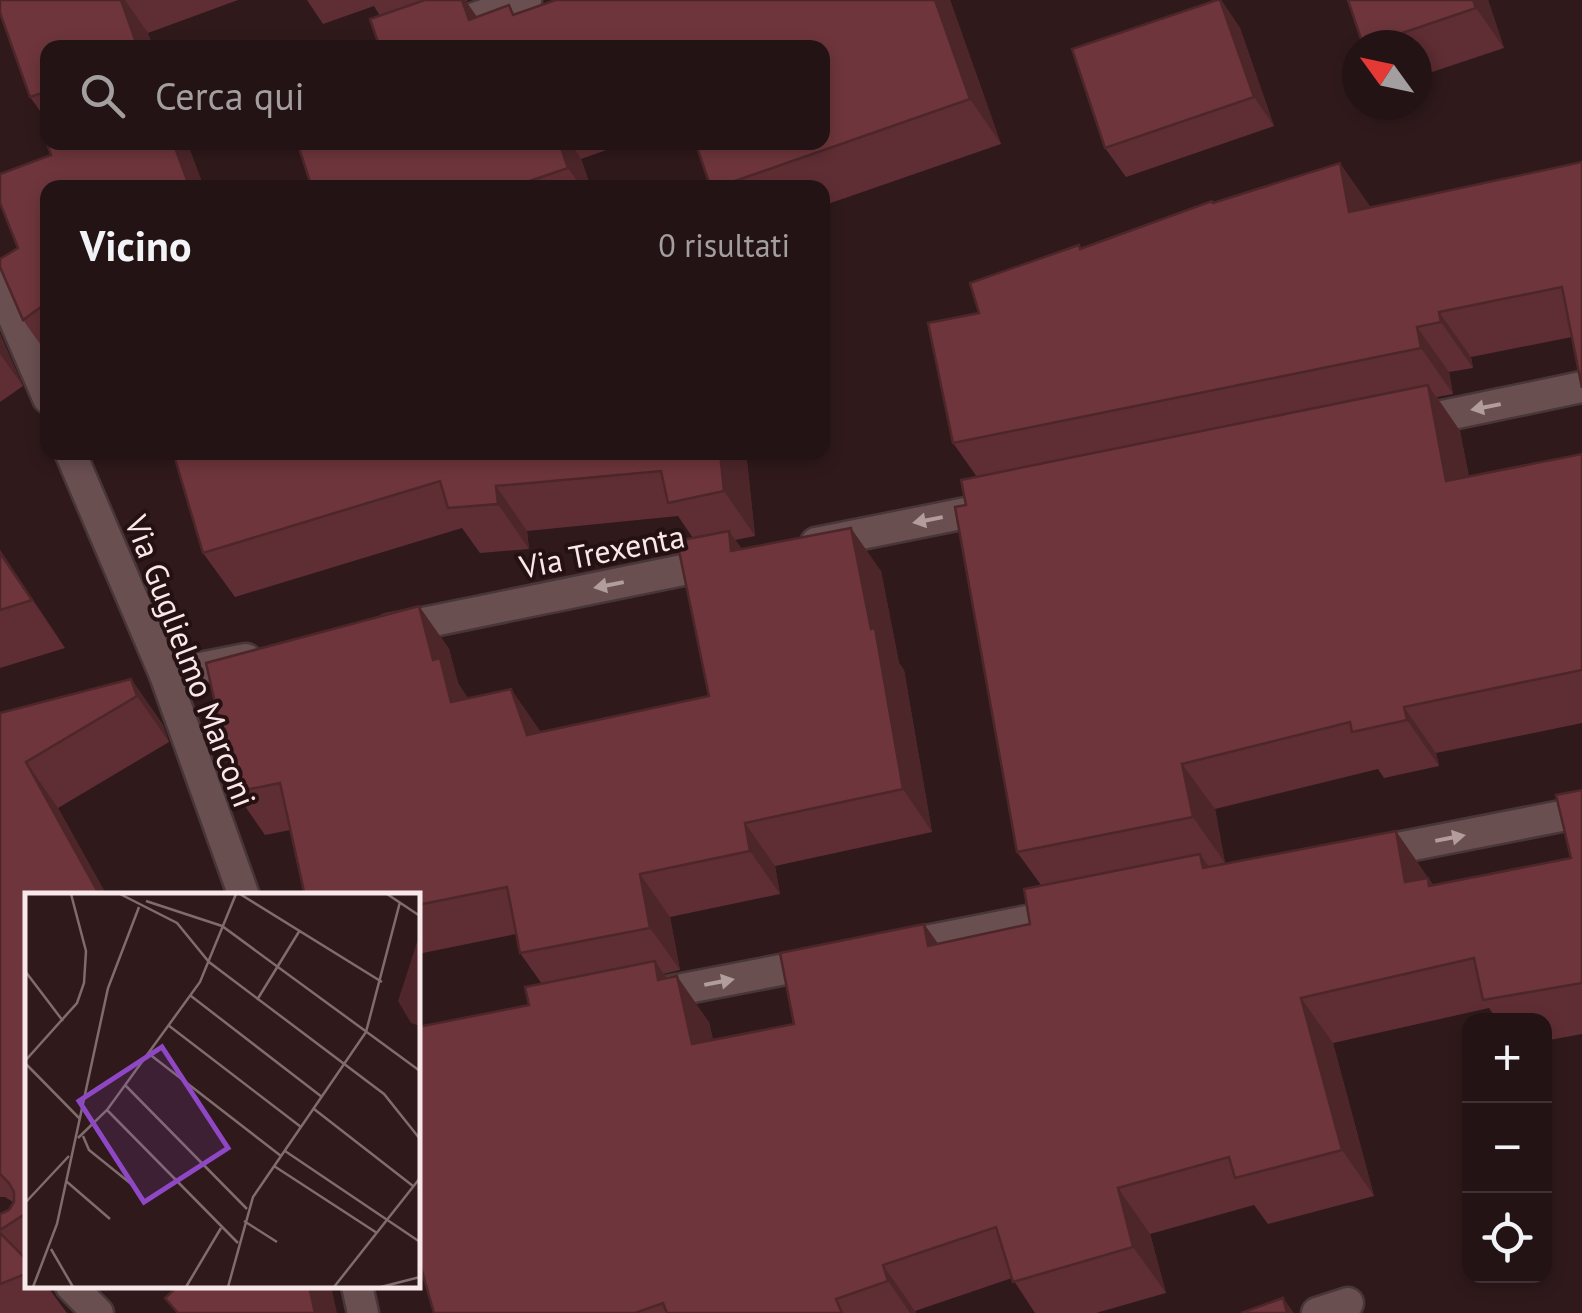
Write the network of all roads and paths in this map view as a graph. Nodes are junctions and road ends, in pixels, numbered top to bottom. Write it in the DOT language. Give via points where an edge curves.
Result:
graph roads {
  1 [pos="526,0"];
  2 [pos="440,30"];
  3 [pos="0,286"];
  4 [pos="40,379"];
  5 [pos="1582,388"];
  6 [pos="1386,427"];
  7 [pos="73,460"];
  8 [pos="1015,503"];
  9 [pos="781,550"];
  10 [pos="742,558"];
  11 [pos="370,634"];
  12 [pos="272,654"];
  13 [pos="165,675"];
  14 [pos="1582,812"];
  15 [pos="1330,862"];
  16 [pos="243,893"];
  17 [pos="1097,908"];
  18 [pos="612,1003"];
  19 [pos="72,1288"];
  20 [pos="357,1288"];
  21 [pos="1348,1303"];
  22 [pos="98,1313"];
  23 [pos="363,1313"];
  24 [pos="1318,1313"];
  1 -- 2 [label="street"];
  3 -- 4 [label="street"];
  5 -- 6 [label="street, one-way"];
  7 -- 13 [label="street, Via Guglielmo Marconi"];
  8 -- 9 [label="street, one-way"];
  10 -- 11 [label="street, Via Trexenta, one-way"];
  12 -- 13 [label="street"];
  13 -- 16 [label="street, Via Guglielmo Marconi"];
  15 -- 14 [label="street, one-way"];
  18 -- 17 [label="street, one-way"];
  19 -- 22 [label="street"];
  20 -- 23 [label="street"];
  21 -- 24 [label="street"];
}
